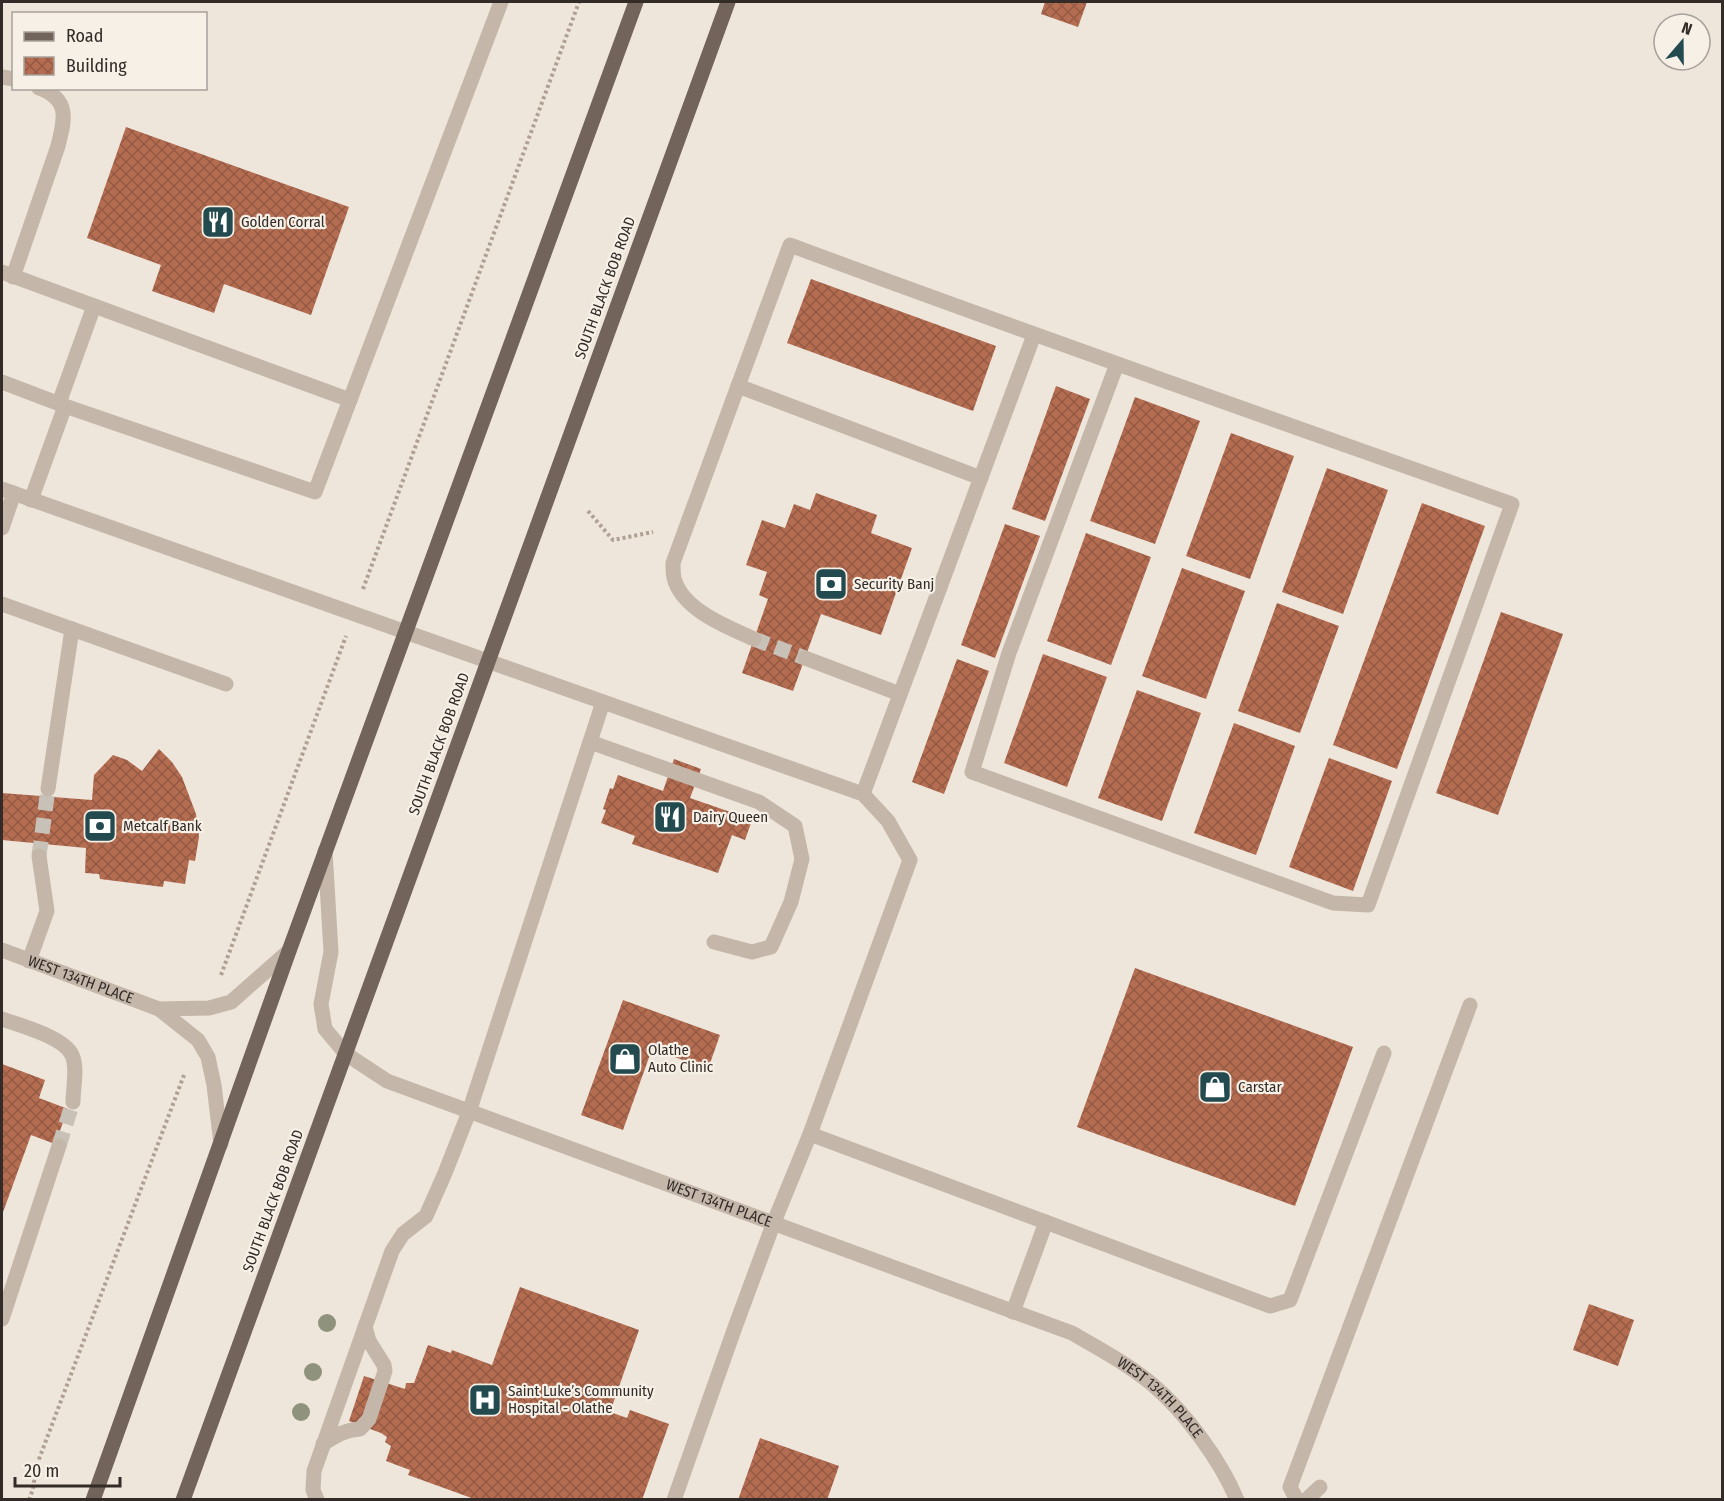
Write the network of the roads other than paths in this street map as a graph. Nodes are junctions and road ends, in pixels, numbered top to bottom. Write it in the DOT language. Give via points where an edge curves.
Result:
graph roads {
  1 [pos="501,2"];
  2 [pos="636,2"];
  3 [pos="728,2"];
  4 [pos="44,90"];
  5 [pos="7,275"];
  6 [pos="94,306"];
  7 [pos="1034,335"];
  8 [pos="1117,364"];
  9 [pos="2,382"];
  10 [pos="738,386"];
  11 [pos="350,400"];
  12 [pos="62,405"];
  13 [pos="981,478"];
  14 [pos="8,491"];
  15 [pos="31,500"];
  16 [pos="2,528"];
  17 [pos="2,604"];
  18 [pos="72,629"];
  19 [pos="406,632"];
  20 [pos="754,639"];
  21 [pos="805,658"];
  22 [pos="488,662"];
  23 [pos="226,684"];
  24 [pos="900,694"];
  25 [pos="603,702"];
  26 [pos="590,742"];
  27 [pos="48,789"];
  28 [pos="863,794"];
  29 [pos="325,851"];
  30 [pos="39,856"];
  31 [pos="714,942"];
  32 [pos="2,950"];
  33 [pos="289,951"];
  34 [pos="29,961"];
  35 [pos="1470,1005"];
  36 [pos="159,1009"];
  37 [pos="2,1018"];
  38 [pos="1384,1053"];
  39 [pos="346,1054"];
  40 [pos="73,1102"];
  41 [pos="469,1112"];
  42 [pos="810,1134"];
  43 [pos="221,1144"];
  44 [pos="59,1146"];
  45 [pos="774,1222"];
  46 [pos="1046,1222"];
  47 [pos="1013,1312"];
  48 [pos="2,1319"];
  49 [pos="365,1328"];
  50 [pos="323,1444"];
  51 [pos="1320,1487"];
  52 [pos="93,1500"];
  53 [pos="183,1500"];
  54 [pos="317,1500"];
  55 [pos="674,1500"];
  56 [pos="1238,1500"];
  57 [pos="1298,1500"];
  58 [pos="1306,1500"];
  1 -- 11 [label="street"];
  2 -- 19 [label="main road"];
  3 -- 22 [label="main road, SOUTH BLACK BOB ROAD"];
  4 -- 5 [label="street" via="63,106 63,127"];
  5 -- 6 [label="street"];
  6 -- 11 [label="street"];
  6 -- 12 [label="street"];
  7 -- 8 [label="street"];
  7 -- 10 [label="street" via="790,245"];
  7 -- 13 [label="street"];
  8 -- 8 [label="street" via="1512,504 1368,905 1333,903 972,772 1009,654"];
  9 -- 12 [label="street"];
  10 -- 13 [label="street"];
  10 -- 20 [label="street" via="673,563 675,580 687,600 708,617"];
  11 -- 12 [label="street" via="315,492"];
  12 -- 15 [label="street"];
  13 -- 24 [label="street"];
  14 -- 15 [label="street"];
  14 -- 16 [label="street"];
  15 -- 19 [label="street"];
  17 -- 18 [label="street"];
  18 -- 23 [label="street"];
  18 -- 27 [label="street"];
  19 -- 22 [label="street"];
  19 -- 29 [label="main road"];
  21 -- 24 [label="street"];
  22 -- 25 [label="street"];
  22 -- 39 [label="main road, SOUTH BLACK BOB ROAD"];
  24 -- 28 [label="street"];
  25 -- 26 [label="street"];
  25 -- 28 [label="street"];
  26 -- 31 [label="street" via="759,802 795,826 802,859 790,903 771,947 752,952"];
  26 -- 41 [label="street"];
  28 -- 42 [label="street" via="888,821 910,860"];
  29 -- 33 [label="main road"];
  29 -- 39 [label="street, WEST 134TH PLACE" via="331,952 321,1004 325,1029"];
  30 -- 34 [label="street" via="47,911"];
  32 -- 34 [label="street, WEST 134TH PLACE"];
  33 -- 36 [label="street, WEST 134TH PLACE" via="231,1002 209,1008"];
  33 -- 43 [label="main road"];
  34 -- 36 [label="street, WEST 134TH PLACE"];
  35 -- 57 [label="street" via="1290,1487"];
  36 -- 43 [label="street, WEST 134TH PLACE" via="198,1040 208,1057"];
  37 -- 40 [label="street" via="47,1036 72,1054"];
  38 -- 46 [label="street" via="1290,1300 1270,1306"];
  39 -- 41 [label="street, WEST 134TH PLACE" via="387,1081"];
  39 -- 53 [label="main road, SOUTH BLACK BOB ROAD"];
  41 -- 45 [label="street, WEST 134TH PLACE"];
  41 -- 49 [label="street" via="426,1216 403,1234 392,1251"];
  42 -- 45 [label="street"];
  42 -- 46 [label="street"];
  43 -- 52 [label="main road"];
  44 -- 48 [label="street"];
  45 -- 47 [label="street, WEST 134TH PLACE"];
  45 -- 55 [label="street"];
  46 -- 47 [label="street"];
  47 -- 56 [label="street, WEST 134TH PLACE" via="1072,1333 1154,1386 1194,1426"];
  49 -- 50 [label="street"];
  49 -- 50 [label="street" via="385,1371 369,1419 360,1429 337,1434"];
  50 -- 54 [label="street" via="314,1471"];
  51 -- 58 [label="street"];
}
